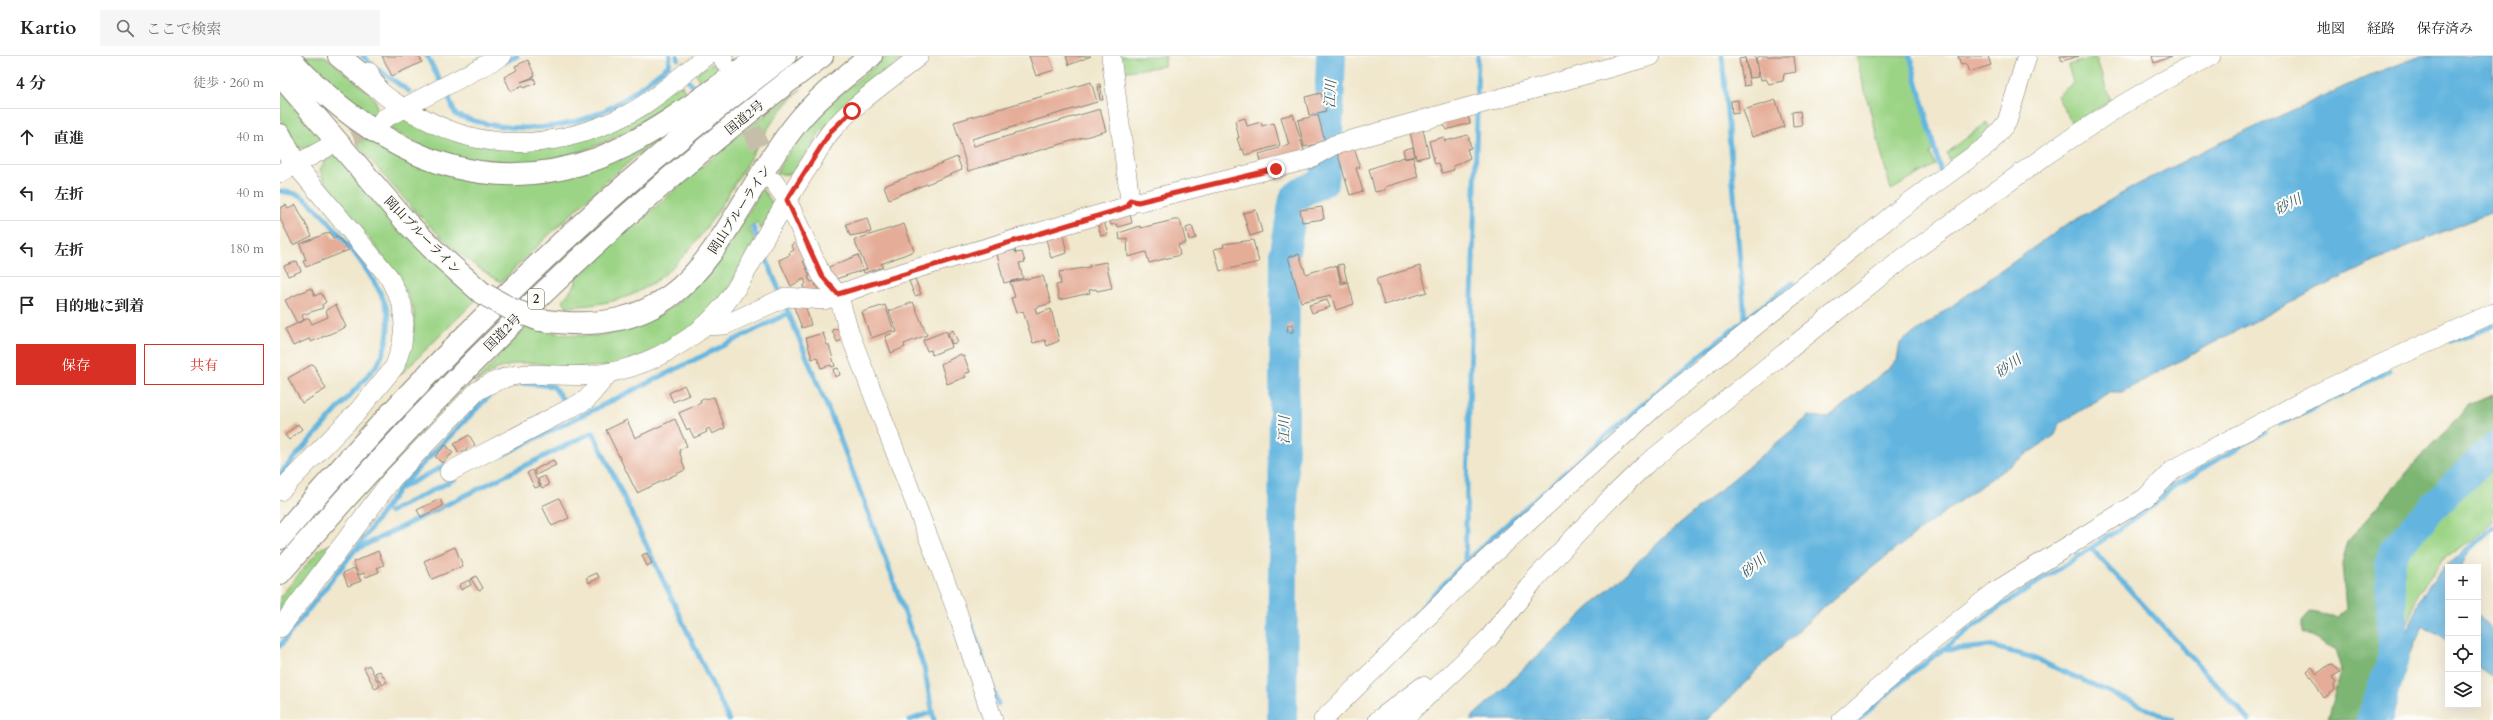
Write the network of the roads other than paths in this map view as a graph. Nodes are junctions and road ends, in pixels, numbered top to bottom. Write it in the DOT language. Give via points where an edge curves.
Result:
graph roads {
  1 [pos="287,56"];
  2 [pos="339,56"];
  3 [pos="355,56"];
  4 [pos="502,56"];
  5 [pos="706,56"];
  6 [pos="760,56"];
  7 [pos="785,56"];
  8 [pos="822,56"];
  9 [pos="871,56"];
  10 [pos="919,56"];
  11 [pos="1112,56"];
  12 [pos="1651,56"];
  13 [pos="2027,56"];
  14 [pos="2211,56"];
  15 [pos="280,75"];
  16 [pos="375,86"];
  17 [pos="404,108"];
  18 [pos="383,119"];
  19 [pos="280,135"];
  20 [pos="280,146"];
  21 [pos="326,148"];
  22 [pos="288,169"];
  23 [pos="774,182"];
  24 [pos="787,200"];
  25 [pos="1130,200"];
  26 [pos="838,294"];
  27 [pos="2493,313"];
  28 [pos="703,326"];
  29 [pos="609,373"];
  30 [pos="448,472"];
  31 [pos="280,491"];
  32 [pos="280,538"];
  33 [pos="280,573"];
  34 [pos="280,628"];
  35 [pos="1443,682"];
  36 [pos="993,720"];
  37 [pos="1323,720"];
  38 [pos="1378,720"];
  39 [pos="1402,720"];
  40 [pos="1842,720"];
  1 -- 6 [label="main road" via="338,106 375,134 423,157 467,171 512,174 552,170 596,159 640,139"];
  2 -- 16 [label="main road"];
  3 -- 16 [label="street" via="367,68"];
  4 -- 17 [label="street"];
  5 -- 17 [label="street" via="630,114 587,132 546,142 509,143 472,137 433,124"];
  7 -- 32 [label="main road, 国道2号 / 2" via="668,150 489,311 414,389"];
  8 -- 33 [label="main road, 国道2号 / 2" via="684,166 558,277 430,404"];
  9 -- 15 [label="main road, 岡山ブルーライン, bridge" via="820,98 797,123 719,244 689,281 652,309 602,324 568,325 540,320 511,309 482,293 407,223"];
  10 -- 24 [label="street" via="831,131"];
  11 -- 25 [label="street"];
  12 -- 25 [label="street" via="1334,145 1307,160 1276,169 1138,202"];
  13 -- 37 [label="street" via="2007,122 1988,145 1900,209 1656,406 1474,571"];
  14 -- 35 [label="street" via="2161,82 2049,153 1902,259 1652,460 1609,500 1535,579 1489,638"];
  16 -- 17 [label="street"];
  17 -- 18 [label="street"];
  19 -- 22 [label="main road"];
  20 -- 22 [label="street"];
  21 -- 22 [label="street"];
  22 -- 31 [label="street" via="389,277 402,304 404,324 402,344 395,366 358,411"];
  23 -- 24 [label="street"];
  24 -- 26 [label="street" via="822,276"];
  24 -- 28 [label="street" via="741,280 719,311"];
  25 -- 26 [label="street" via="1128,206 1121,209"];
  26 -- 28 [label="street" via="819,300 782,298 725,325"];
  26 -- 36 [label="street" via="849,332 958,614"];
  27 -- 40 [label="street" via="2456,335 2322,391 2174,469 2144,498 1996,591 1924,647"];
  28 -- 29 [label="street" via="670,350 644,363"];
  29 -- 30 [label="street" via="586,400"];
  29 -- 34 [label="street" via="514,374 493,381 477,391 392,479"];
  35 -- 38 [label="street" via="1428,683"];
  35 -- 39 [label="street"];
}
